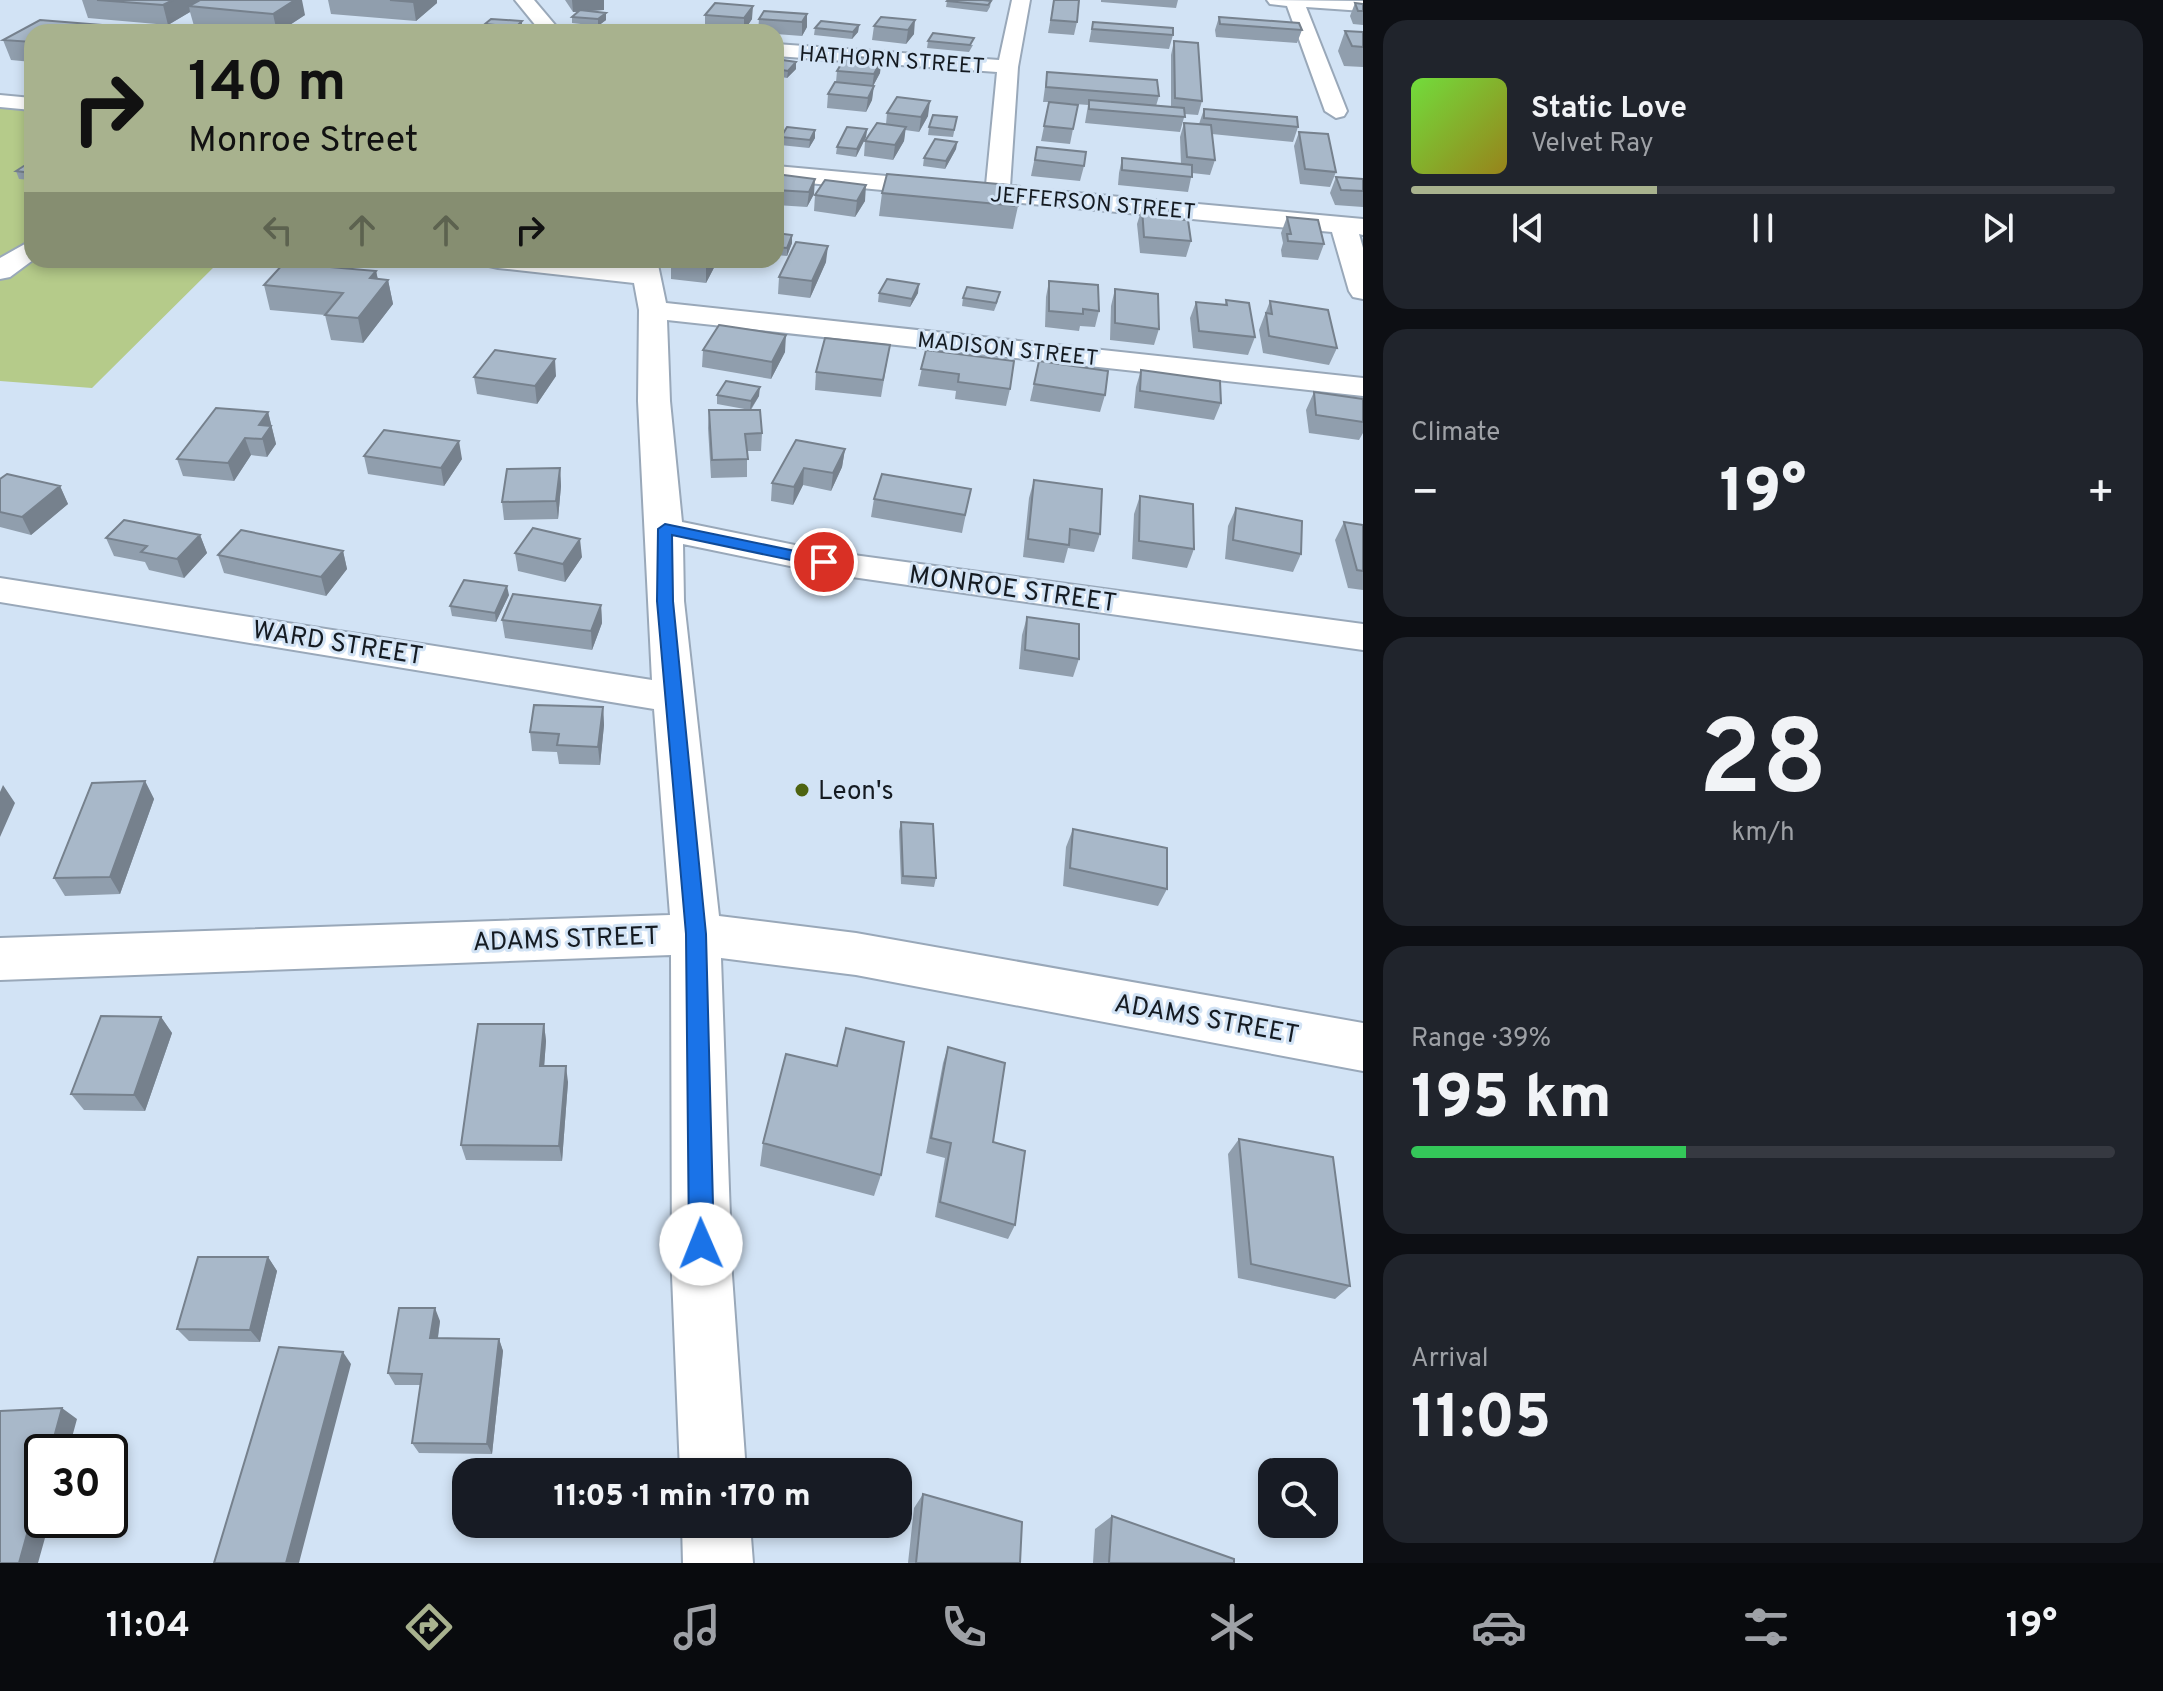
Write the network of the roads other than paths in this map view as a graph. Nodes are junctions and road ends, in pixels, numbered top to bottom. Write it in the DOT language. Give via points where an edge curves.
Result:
graph roads {
  1 [pos="524,0"];
  2 [pos="1021,0"];
  3 [pos="1276,0"];
  4 [pos="1294,1"];
  5 [pos="1363,6"];
  6 [pos="544,24"];
  7 [pos="784,51"];
  8 [pos="1008,67"];
  9 [pos="0,101"];
  10 [pos="24,103"];
  11 [pos="1336,111"];
  12 [pos="784,174"];
  13 [pos="997,193"];
  14 [pos="1353,226"];
  15 [pos="24,254"];
  16 [pos="553,268"];
  17 [pos="0,271"];
  18 [pos="648,282"];
  19 [pos="1363,291"];
  20 [pos="1363,387"];
  21 [pos="665,529"];
  22 [pos="0,590"];
  23 [pos="1363,637"];
  24 [pos="675,698"];
  25 [pos="696,934"];
  26 [pos="0,959"];
  27 [pos="1363,1047"];
  28 [pos="712,1458"];
  29 [pos="717,1538"];
  30 [pos="718,1563"];
  1 -- 6 [label="street"];
  2 -- 8 [label="street"];
  3 -- 4 [label="street"];
  4 -- 5 [label="street"];
  4 -- 11 [label="street"];
  7 -- 8 [label="street, HATHORN STREET"];
  8 -- 13 [label="street"];
  9 -- 10 [label="street"];
  12 -- 13 [label="street, JEFFERSON STREET"];
  13 -- 14 [label="street, JEFFERSON STREET"];
  14 -- 19 [label="street"];
  15 -- 17 [label="street"];
  16 -- 18 [label="street, MADISON STREET"];
  18 -- 20 [label="street, MADISON STREET"];
  18 -- 21 [label="street"];
  21 -- 23 [label="street, MONROE STREET" via="824,562"];
  21 -- 24 [label="street" via="665,601"];
  22 -- 24 [label="street, WARD STREET"];
  24 -- 25 [label="street"];
  25 -- 26 [label="street, ADAMS STREET"];
  25 -- 27 [label="street, ADAMS STREET" via="856,954"];
  25 -- 28 [label="street" via="702,1275"];
  29 -- 30 [label="street"];
}
